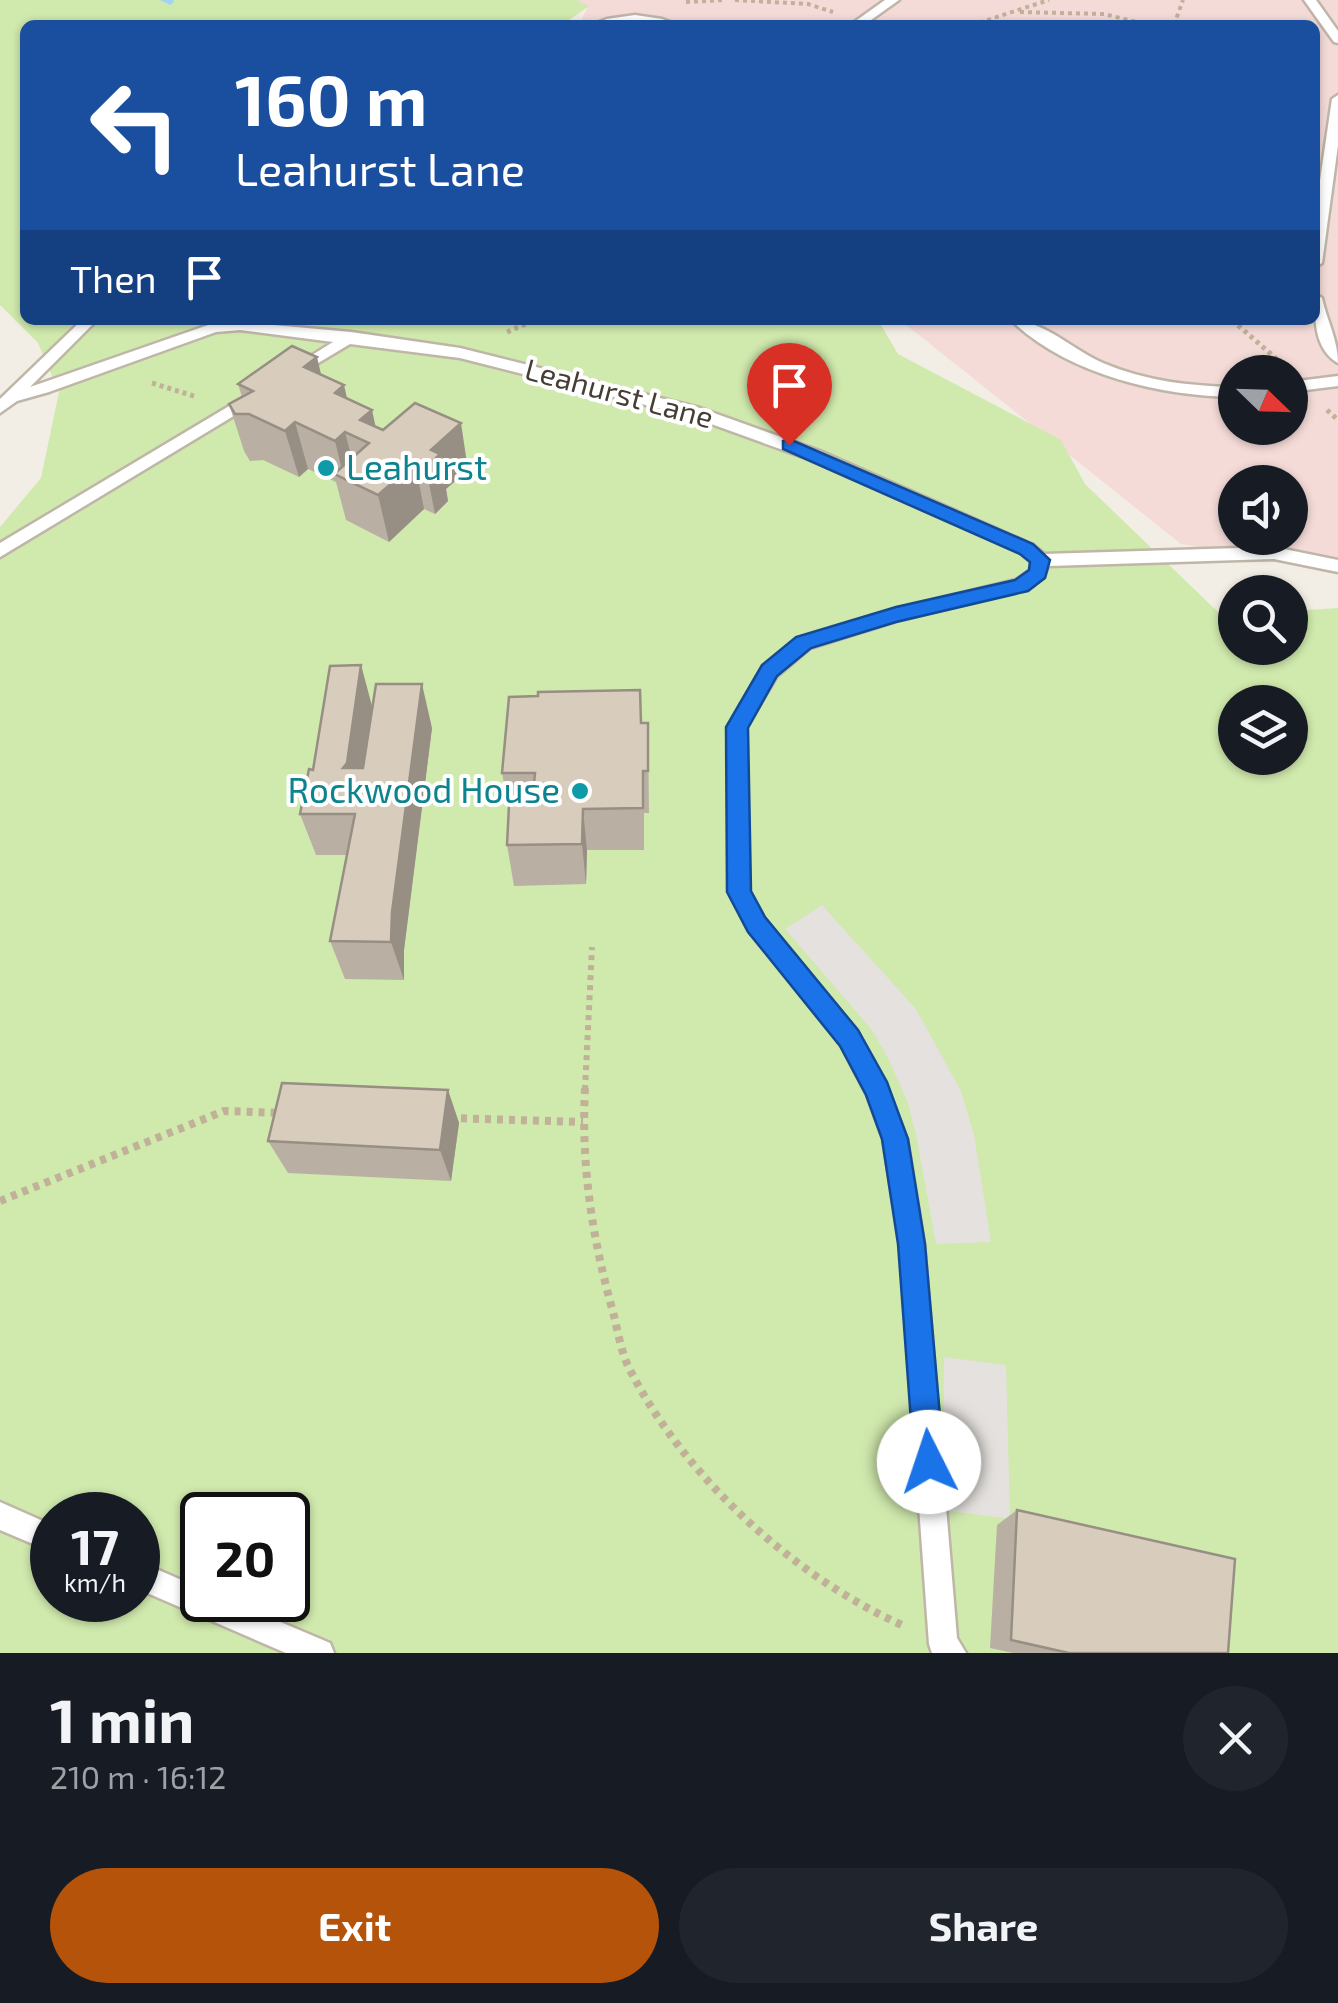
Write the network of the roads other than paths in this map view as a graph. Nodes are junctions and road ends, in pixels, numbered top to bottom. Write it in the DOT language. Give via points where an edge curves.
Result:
graph roads {
  1 [pos="892,0"];
  2 [pos="1310,0"];
  3 [pos="613,20"];
  4 [pos="657,20"];
  5 [pos="863,20"];
  6 [pos="1338,39"];
  7 [pos="1338,98"];
  8 [pos="1332,176"];
  9 [pos="1320,237"];
  10 [pos="1320,322"];
  11 [pos="85,325"];
  12 [pos="1026,325"];
  13 [pos="351,337"];
  14 [pos="1338,358"];
  15 [pos="284,378"];
  16 [pos="1338,380"];
  17 [pos="1308,384"];
  18 [pos="267,389"];
  19 [pos="1218,392"];
  20 [pos="5,402"];
  21 [pos="0,551"];
  22 [pos="1040,560"];
  23 [pos="1338,566"];
  24 [pos="0,1516"];
  25 [pos="30,1529"];
  26 [pos="160,1586"];
  27 [pos="288,1647"];
  28 [pos="948,1648"];
  29 [pos="320,1653"];
  1 -- 5 [label="lane"];
  2 -- 6 [label="lane"];
  3 -- 4 [label="lane"];
  7 -- 8 [label="lane"];
  8 -- 9 [label="lane"];
  10 -- 14 [label="lane"];
  11 -- 20 [label="lane"];
  12 -- 19 [label="lane" via="1097,369 1148,386"];
  13 -- 15 [label="lane"];
  13 -- 20 [label="lane, Leahurst Lane" via="214,328"];
  13 -- 22 [label="lane, Leahurst Lane" via="460,353 694,412 814,455"];
  16 -- 17 [label="lane"];
  18 -- 21 [label="lane"];
  22 -- 23 [label="lane" via="1274,553"];
  22 -- 28 [label="lane" via="1038,573 1021,586 804,643 770,671 737,727 739,892 849,1038 895,1139 912,1244"];
  24 -- 25 [label="lane"];
  26 -- 27 [label="lane"];
  27 -- 29 [label="lane"];
}
